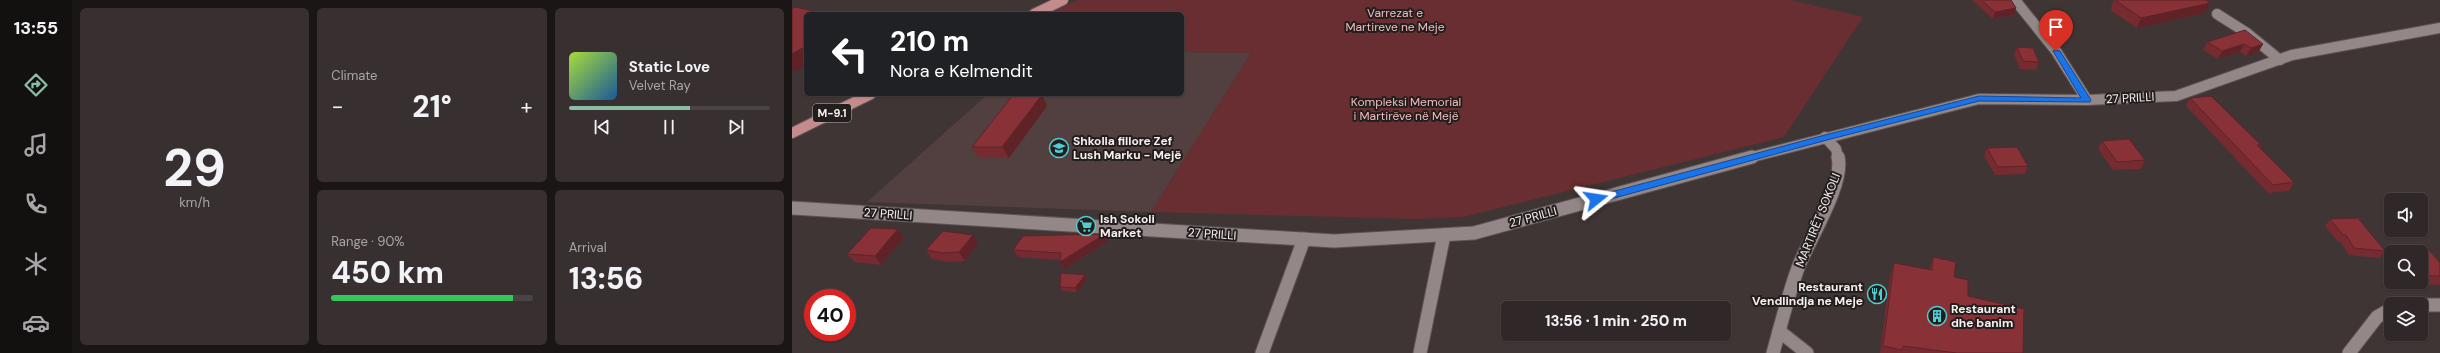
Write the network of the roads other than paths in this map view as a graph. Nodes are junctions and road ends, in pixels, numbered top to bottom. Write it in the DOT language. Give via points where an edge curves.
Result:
graph roads {
  1 [pos="1054,0"];
  2 [pos="1063,0"];
  3 [pos="2015,0"];
  4 [pos="1046,8"];
  5 [pos="1038,12"];
  6 [pos="2217,14"];
  7 [pos="2440,28"];
  8 [pos="2280,60"];
  9 [pos="867,96"];
  10 [pos="2087,100"];
  11 [pos="792,133"];
  12 [pos="1825,137"];
  13 [pos="792,208"];
  14 [pos="1444,235"];
  15 [pos="1304,239"];
  16 [pos="2440,304"];
  17 [pos="2428,305"];
  18 [pos="2384,313"];
  19 [pos="1779,331"];
  20 [pos="1262,353"];
  21 [pos="1420,353"];
  22 [pos="1773,353"];
  23 [pos="1807,353"];
  24 [pos="2349,353"];
  1 -- 4 [label="street"];
  2 -- 4 [label="main road"];
  3 -- 10 [label="street" via="2056,51"];
  4 -- 5 [label="main road"];
  6 -- 8 [label="street" via="2247,33"];
  7 -- 8 [label="street, 27 PRILLI" via="2292,55"];
  8 -- 10 [label="street, 27 PRILLI" via="2176,96"];
  9 -- 11 [label="main road, M-9.1"];
  10 -- 12 [label="street, 27 PRILLI" via="1979,99"];
  12 -- 14 [label="street, 27 PRILLI" via="1474,233"];
  12 -- 19 [label="street, MARTIRËT SOKOLI" via="1836,149 1840,164 1832,193 1798,268"];
  13 -- 15 [label="street, 27 PRILLI"];
  14 -- 15 [label="street, 27 PRILLI" via="1372,241"];
  14 -- 21 [label="street"];
  15 -- 20 [label="street"];
  16 -- 17 [label="street"];
  18 -- 24 [label="street" via="2377,317"];
  19 -- 22 [label="street, MARTIRËT SOKOLI"];
  19 -- 23 [label="street"];
}
